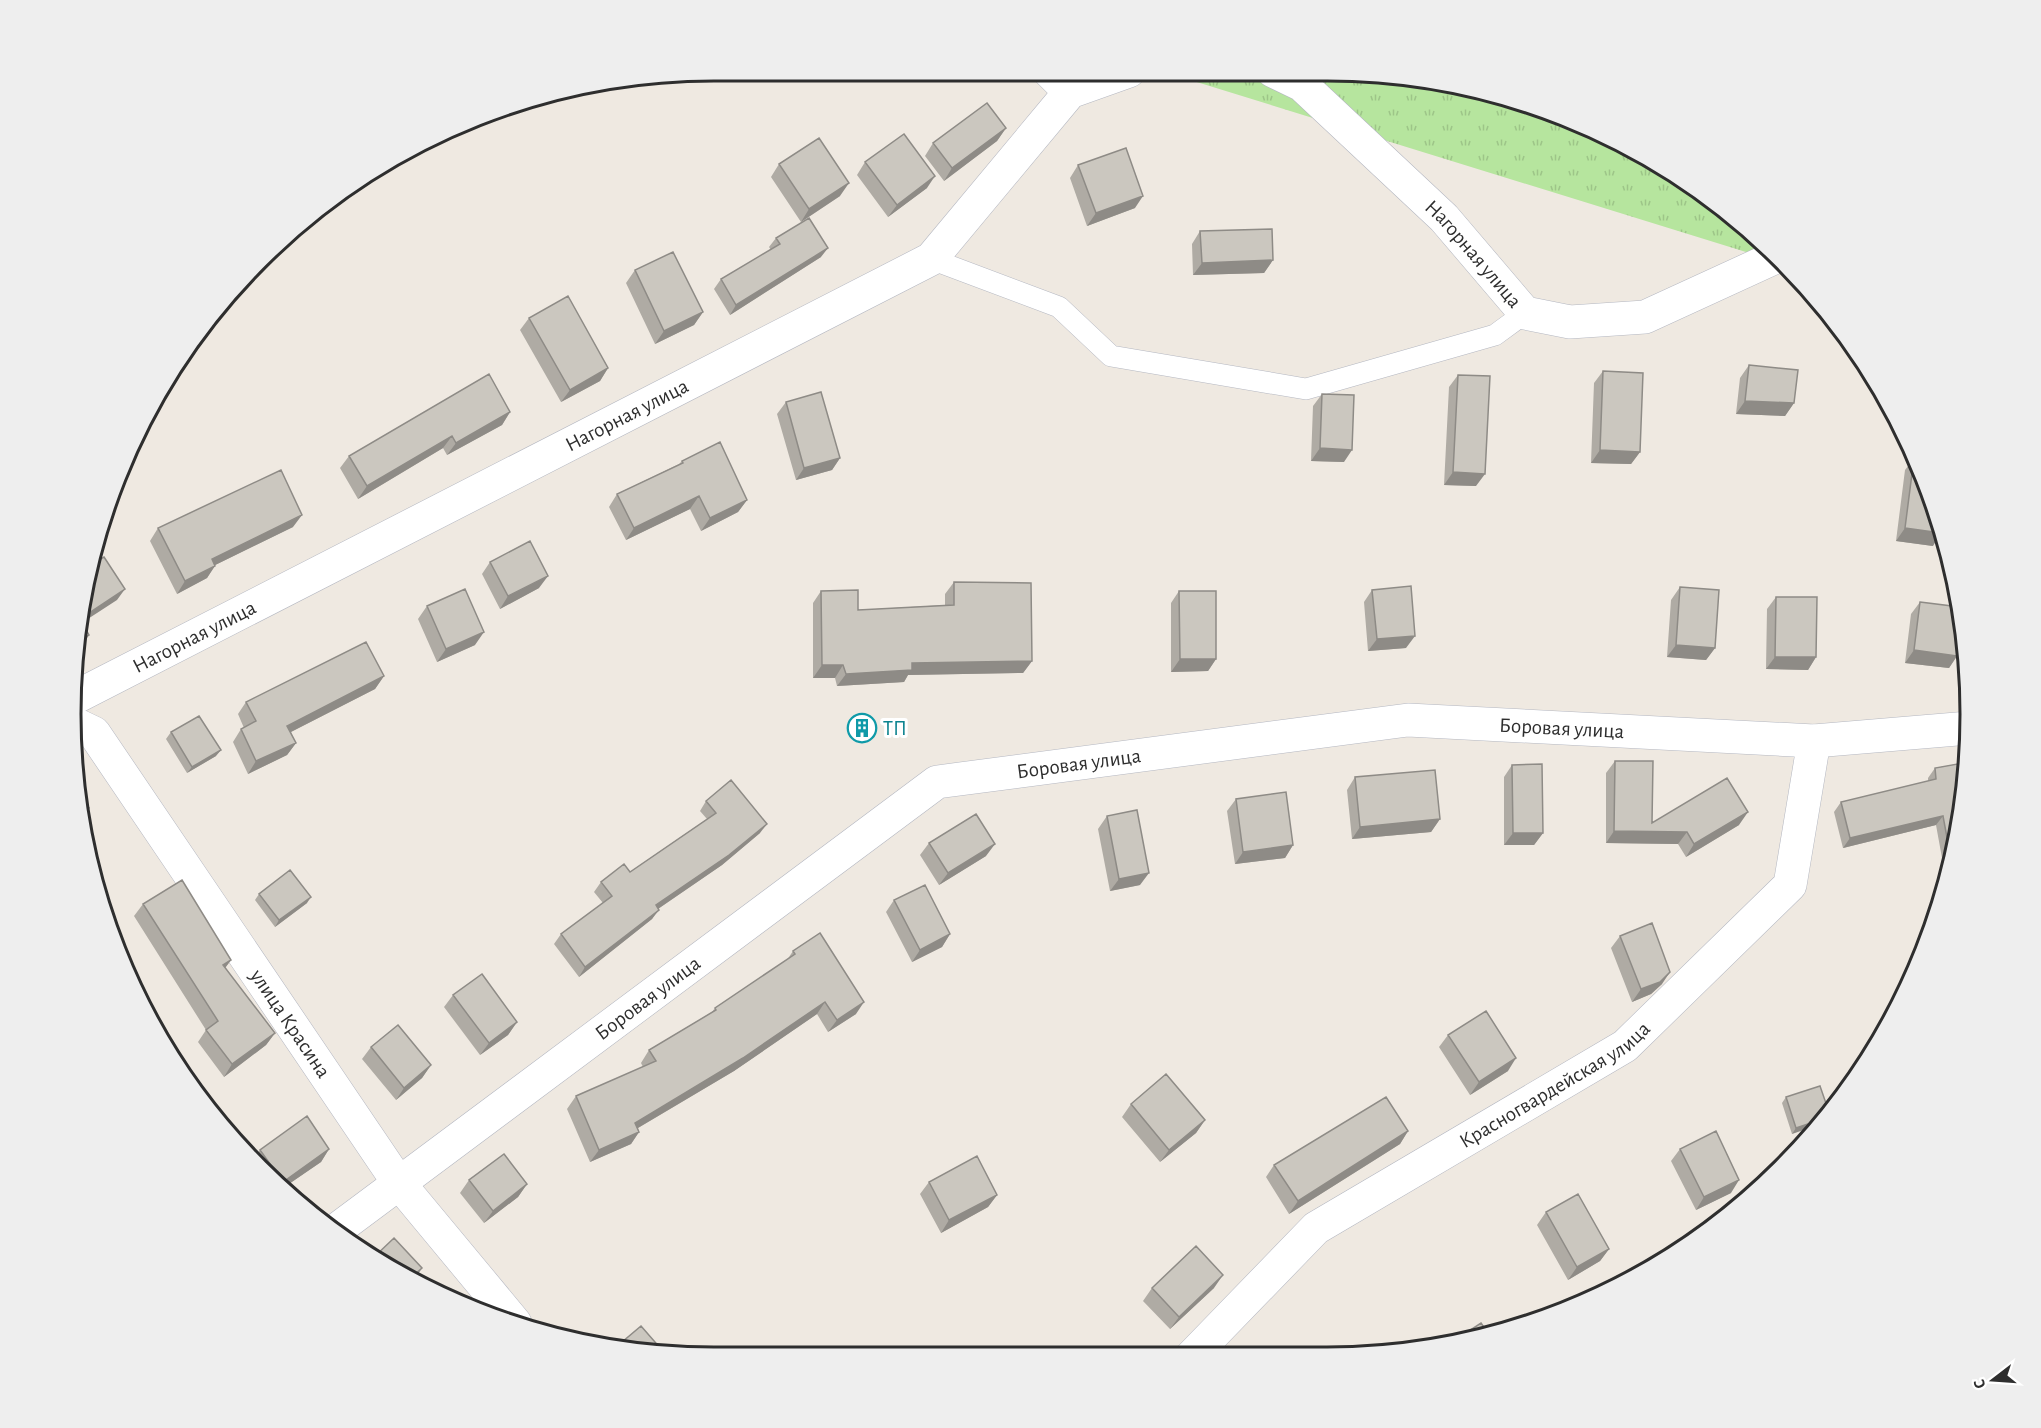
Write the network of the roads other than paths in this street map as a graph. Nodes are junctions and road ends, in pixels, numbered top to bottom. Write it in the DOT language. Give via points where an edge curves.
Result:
graph roads {
  1 [pos="1059,81"];
  2 [pos="1294,81"];
  3 [pos="931,259"];
  4 [pos="1769,260"];
  5 [pos="1526,313"];
  6 [pos="81,694"];
  7 [pos="81,727"];
  8 [pos="1960,729"];
  9 [pos="1814,741"];
  10 [pos="398,1182"];
  11 [pos="342,1225"];
  12 [pos="505,1311"];
  13 [pos="1202,1347"];
  1 -- 3 [label="street, Нагорная улица"];
  2 -- 5 [label="street, Нагорная улица" via="1444,218"];
  3 -- 5 [label="lane" via="1059,307 1111,356 1306,389 1495,335"];
  3 -- 6 [label="street, Нагорная улица"];
  4 -- 5 [label="street, Нагорная улица" via="1645,316 1570,321"];
  7 -- 10 [label="street, улица Красина" via="94,733"];
  8 -- 9 [label="street, Боровая улица"];
  9 -- 10 [label="street, Боровая улица" via="1408,720 937,782"];
  9 -- 13 [label="street, Красногвардейская улица" via="1790,885 1625,1046 1316,1228"];
  10 -- 11 [label="street, Боровая улица"];
  10 -- 12 [label="street, улица Красина"];
}
